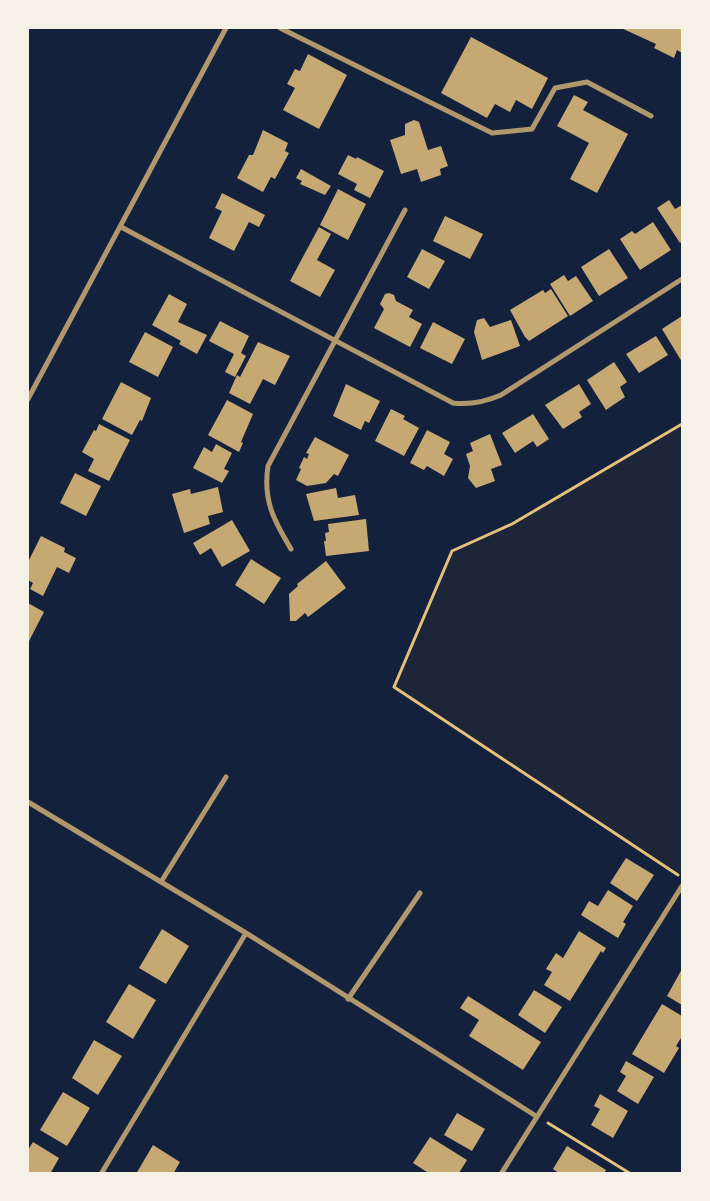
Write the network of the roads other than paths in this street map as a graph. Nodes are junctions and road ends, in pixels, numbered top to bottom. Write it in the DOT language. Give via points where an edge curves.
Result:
graph roads {
  1 [pos="226,28"];
  2 [pos="280,28"];
  3 [pos="651,116"];
  4 [pos="405,210"];
  5 [pos="121,227"];
  6 [pos="682,279"];
  7 [pos="333,342"];
  8 [pos="28,399"];
  9 [pos="291,549"];
  10 [pos="226,777"];
  11 [pos="28,802"];
  12 [pos="161,882"];
  13 [pos="682,886"];
  14 [pos="420,893"];
  15 [pos="246,933"];
  16 [pos="348,999"];
  17 [pos="536,1116"];
  18 [pos="102,1174"];
  19 [pos="501,1174"];
  1 -- 5 [label="street"];
  2 -- 3 [label="street" via="492,133 532,129 555,88 587,82"];
  4 -- 7 [label="street"];
  5 -- 7 [label="street"];
  5 -- 8 [label="street"];
  6 -- 7 [label="street" via="501,395 469,405 453,403"];
  7 -- 9 [label="street" via="268,466 268,502 276,525"];
  10 -- 12 [label="street"];
  11 -- 12 [label="street"];
  12 -- 15 [label="street"];
  13 -- 17 [label="street"];
  14 -- 16 [label="street"];
  15 -- 16 [label="street"];
  15 -- 18 [label="street"];
  16 -- 17 [label="street"];
  17 -- 19 [label="street"];
}
